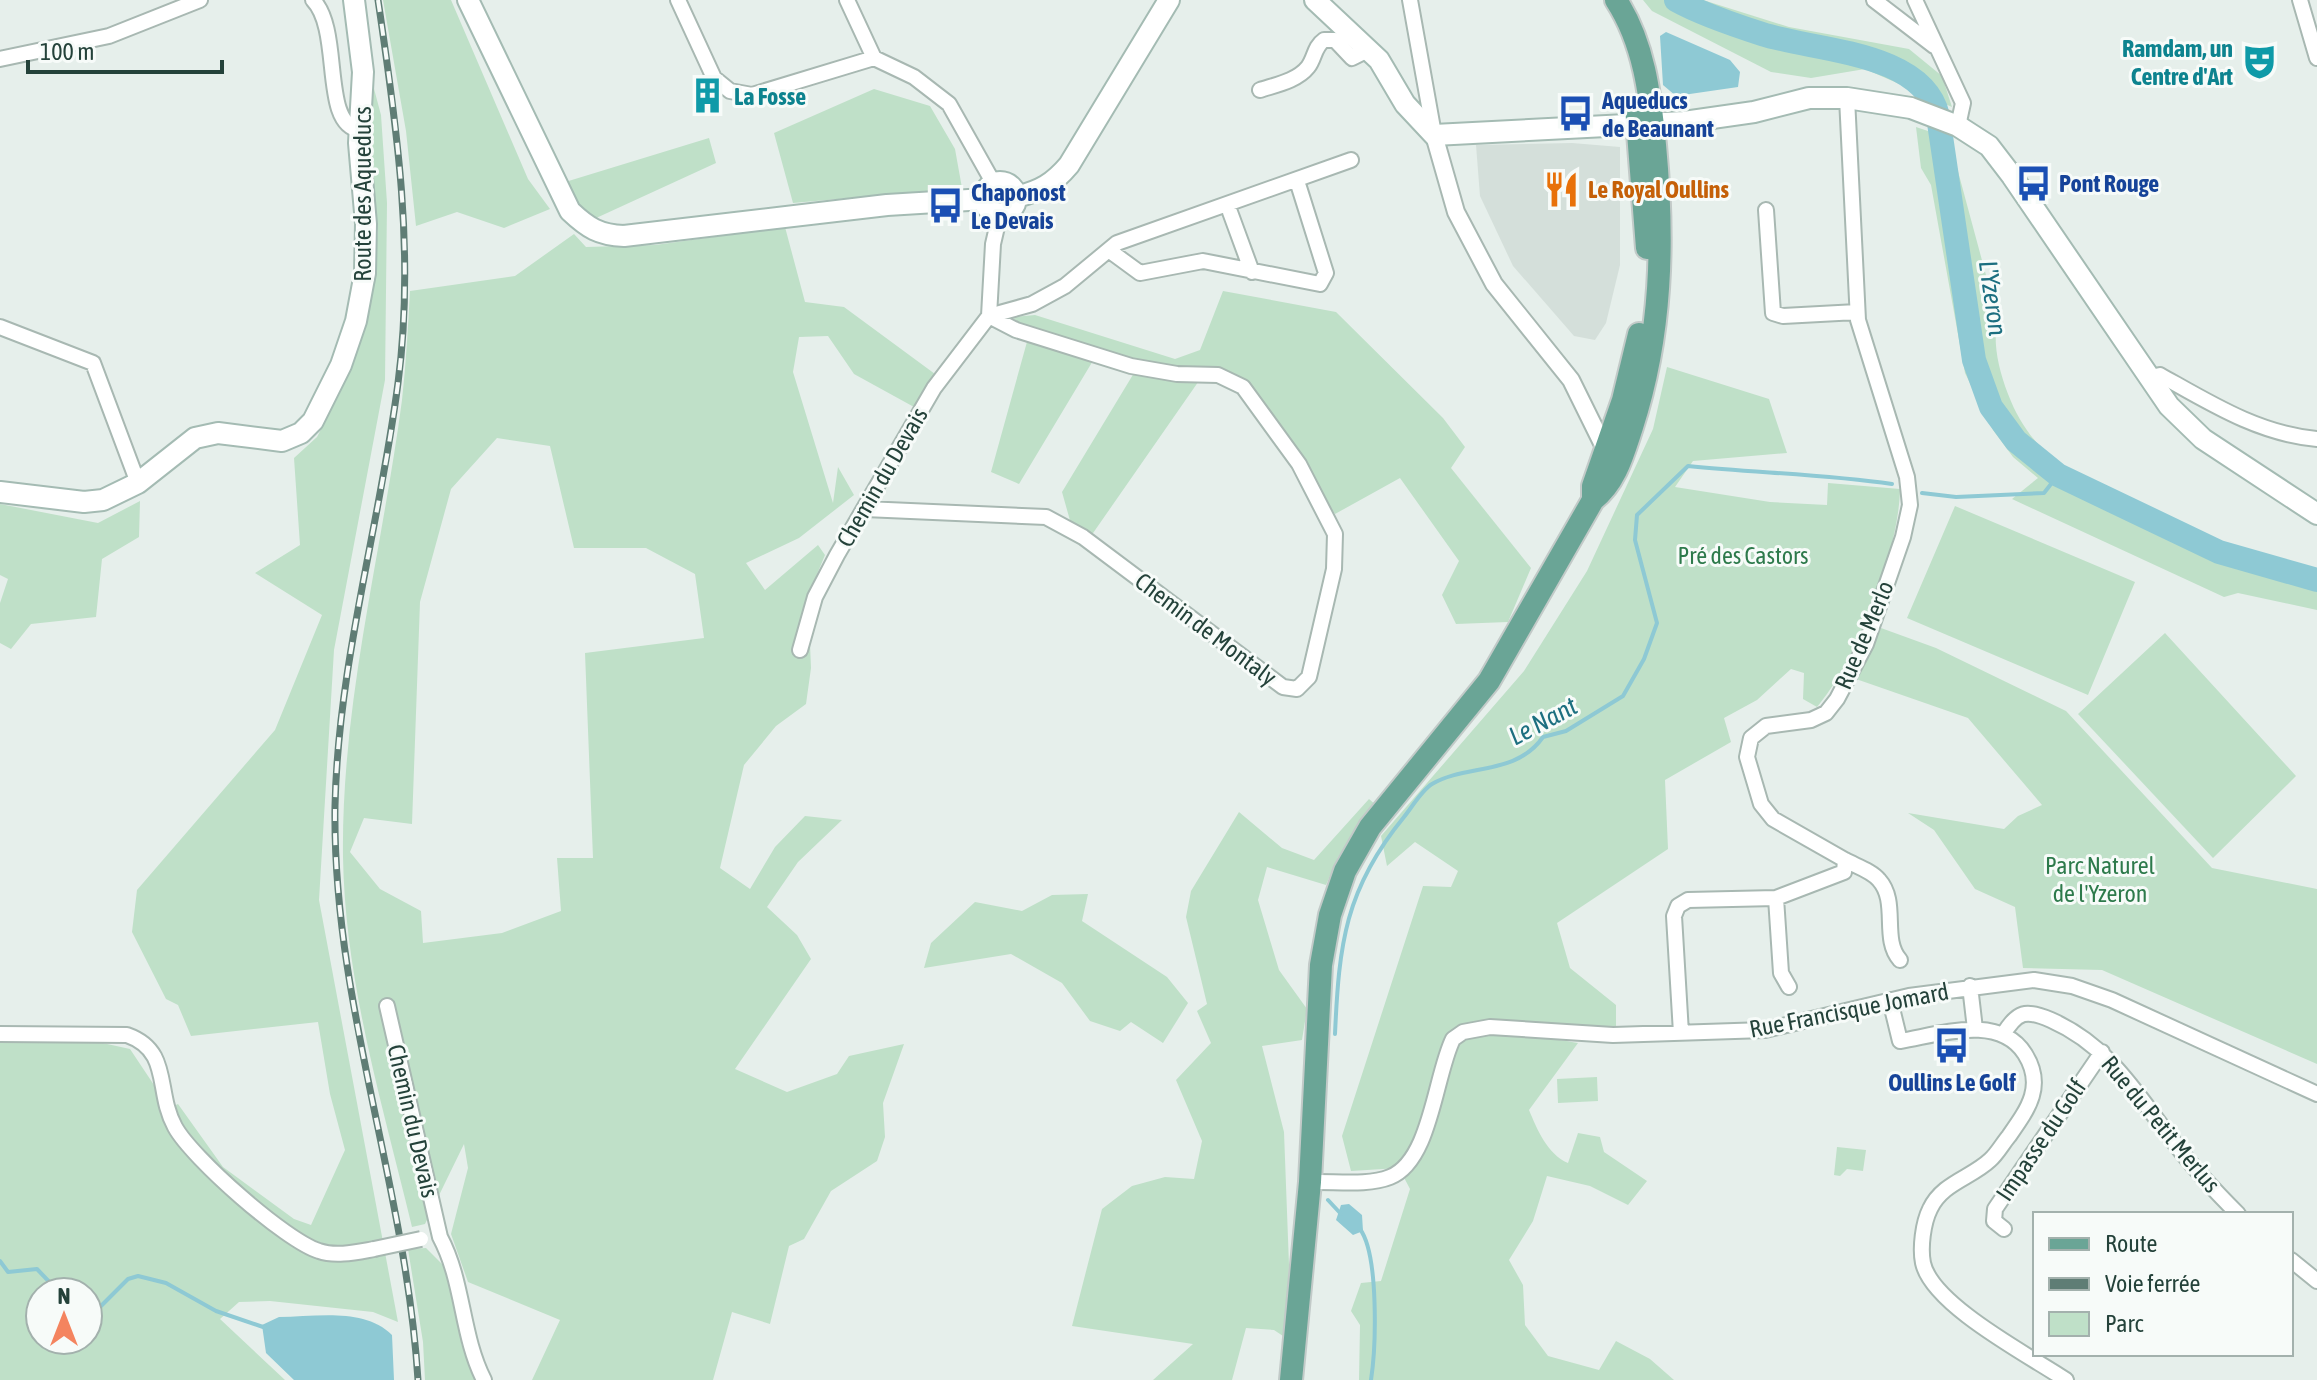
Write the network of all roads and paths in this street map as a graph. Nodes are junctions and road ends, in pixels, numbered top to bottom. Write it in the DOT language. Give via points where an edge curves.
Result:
graph roads {
  1 [pos="200,0"];
  2 [pos="313,0"];
  3 [pos="354,0"];
  4 [pos="468,0"];
  5 [pos="678,0"];
  6 [pos="847,0"];
  7 [pos="1169,0"];
  8 [pos="1315,0"];
  9 [pos="1410,0"];
  10 [pos="1874,0"];
  11 [pos="1915,0"];
  12 [pos="2300,0"];
  13 [pos="1370,49"];
  14 [pos="1938,49"];
  15 [pos="874,58"];
  16 [pos="2317,58"];
  17 [pos="0,59"];
  18 [pos="1260,90"];
  19 [pos="1847,98"];
  20 [pos="1646,124"];
  21 [pos="1958,126"];
  22 [pos="360,130"];
  23 [pos="1434,135"];
  24 [pos="1351,160"];
  25 [pos="1299,187"];
  26 [pos="993,199"];
  27 [pos="1766,210"];
  28 [pos="1230,212"];
  29 [pos="1110,251"];
  30 [pos="1252,272"];
  31 [pos="1857,312"];
  32 [pos="989,316"];
  33 [pos="0,327"];
  34 [pos="2147,378"];
  35 [pos="2317,439"];
  36 [pos="1612,460"];
  37 [pos="138,483"];
  38 [pos="0,492"];
  39 [pos="865,509"];
  40 [pos="2317,514"];
  41 [pos="800,650"];
  42 [pos="1845,860"];
  43 [pos="1776,898"];
  44 [pos="1900,960"];
  45 [pos="1970,986"];
  46 [pos="1789,987"];
  47 [pos="1890,1000"];
  48 [pos="387,1006"];
  49 [pos="1975,1029"];
  50 [pos="1681,1033"];
  51 [pos="0,1034"];
  52 [pos="2003,1035"];
  53 [pos="2102,1052"];
  54 [pos="2317,1094"];
  55 [pos="1310,1182"];
  56 [pos="2236,1212"];
  57 [pos="2004,1229"];
  58 [pos="440,1237"];
  59 [pos="2293,1262"];
  60 [pos="2317,1281"];
  61 [pos="484,1380"];
  62 [pos="1291,1380"];
  63 [pos="2066,1380"];
  1 -- 17 [label="street" via="109,36"];
  2 -- 22 [label="street" via="327,23 337,113 347,126"];
  3 -- 22 [label="main road, Route des Aqueducs" via="362,62"];
  4 -- 26 [label="main road" via="570,211 603,236"];
  5 -- 15 [label="street" via="714,78 730,91 752,95"];
  6 -- 15 [label="street"];
  7 -- 26 [label="main road" via="1054,182 1016,197 1010,211"];
  8 -- 13 [label="main road"];
  9 -- 23 [label="street"];
  10 -- 14 [label="street"];
  11 -- 14 [label="street"];
  12 -- 16 [label="street"];
  13 -- 18 [label="street" via="1352,58 1335,40 1324,40 1316,45 1306,69"];
  13 -- 23 [label="main road" via="1413,114"];
  14 -- 21 [label="street" via="1963,103"];
  15 -- 26 [label="street" via="914,77 949,104"];
  19 -- 20 [label="main road" via="1809,98 1740,115"];
  19 -- 21 [label="main road" via="1911,108"];
  19 -- 31 [label="street, Rue de Merlo"];
  20 -- 23 [label="main road"];
  20 -- 36 [label="main road" via="1645,294"];
  21 -- 34 [label="main road" via="1989,146 2005,166"];
  22 -- 37 [label="main road, Route des Aqueducs" via="365,273 348,344 319,413 287,440 218,433 195,438"];
  23 -- 36 [label="street" via="1456,212 1494,284 1571,380"];
  24 -- 29 [label="street" via="1117,243"];
  25 -- 30 [label="street" via="1326,273 1320,284"];
  26 -- 32 [label="street"];
  27 -- 31 [label="street" via="1773,313"];
  28 -- 30 [label="street"];
  29 -- 30 [label="street" via="1140,273 1203,261"];
  29 -- 32 [label="street" via="1032,304"];
  31 -- 42 [label="street, Rue de Merlo" via="1907,477 1910,505 1903,537 1866,644 1837,699 1811,720 1766,726 1751,738 1747,757 1761,804 1773,819"];
  32 -- 39 [label="street, Chemin du Devais" via="934,388"];
  32 -- 39 [label="street, Chemin de Montaly" via="1016,330 1131,366 1218,375 1243,387 1299,464 1335,534 1334,569 1309,677 1297,689 1283,687 1083,537 1046,517"];
  33 -- 37 [label="street" via="93,363"];
  34 -- 35 [label="street" via="2160,375 2222,410 2286,436"];
  34 -- 40 [label="main road" via="2203,439"];
  36 -- 55 [label="main road" via="1610,483 1593,500 1489,681 1370,827 1345,871 1321,965"];
  37 -- 38 [label="main road, Route des Aqueducs" via="103,500 84,502"];
  39 -- 41 [label="street, Chemin du Devais" via="820,588"];
  42 -- 43 [label="street" via="1844,872"];
  42 -- 44 [label="street, Rue de Merlo" via="1878,877 1888,893 1893,952"];
  43 -- 46 [label="street" via="1781,973"];
  43 -- 50 [label="street" via="1688,900 1678,906 1674,916"];
  45 -- 47 [label="street, Rue Francisque Jomard"];
  45 -- 49 [label="street"];
  45 -- 54 [label="street, Rue Francisque Jomard" via="2034,980 2072,986"];
  47 -- 49 [label="street" via="1900,1041"];
  47 -- 50 [label="street, Rue Francisque Jomard" via="1765,1030"];
  48 -- 58 [label="street, Chemin du Devais"];
  49 -- 52 [label="street"];
  50 -- 55 [label="street, Rue Francisque Jomard" via="1613,1035 1490,1027 1463,1032 1447,1051 1422,1137 1402,1171 1388,1179"];
  51 -- 58 [label="street, bridge" via="127,1035 145,1041 156,1056 165,1104 189,1148 294,1238 319,1252 339,1254"];
  52 -- 53 [label="street, Rue du Petit Merlus" via="2012,1019 2032,1012 2075,1031"];
  52 -- 63 [label="street" via="2024,1052 2035,1077 2034,1094 1991,1160 1945,1188 1930,1209 1923,1263 1940,1294"];
  53 -- 56 [label="street, Rue du Petit Merlus"];
  53 -- 57 [label="street, Impasse du Golf" via="1995,1209 1994,1221"];
  55 -- 62 [label="main road"];
  58 -- 61 [label="street, Chemin du Devais" via="452,1260"];
  59 -- 60 [label="street"];
}
